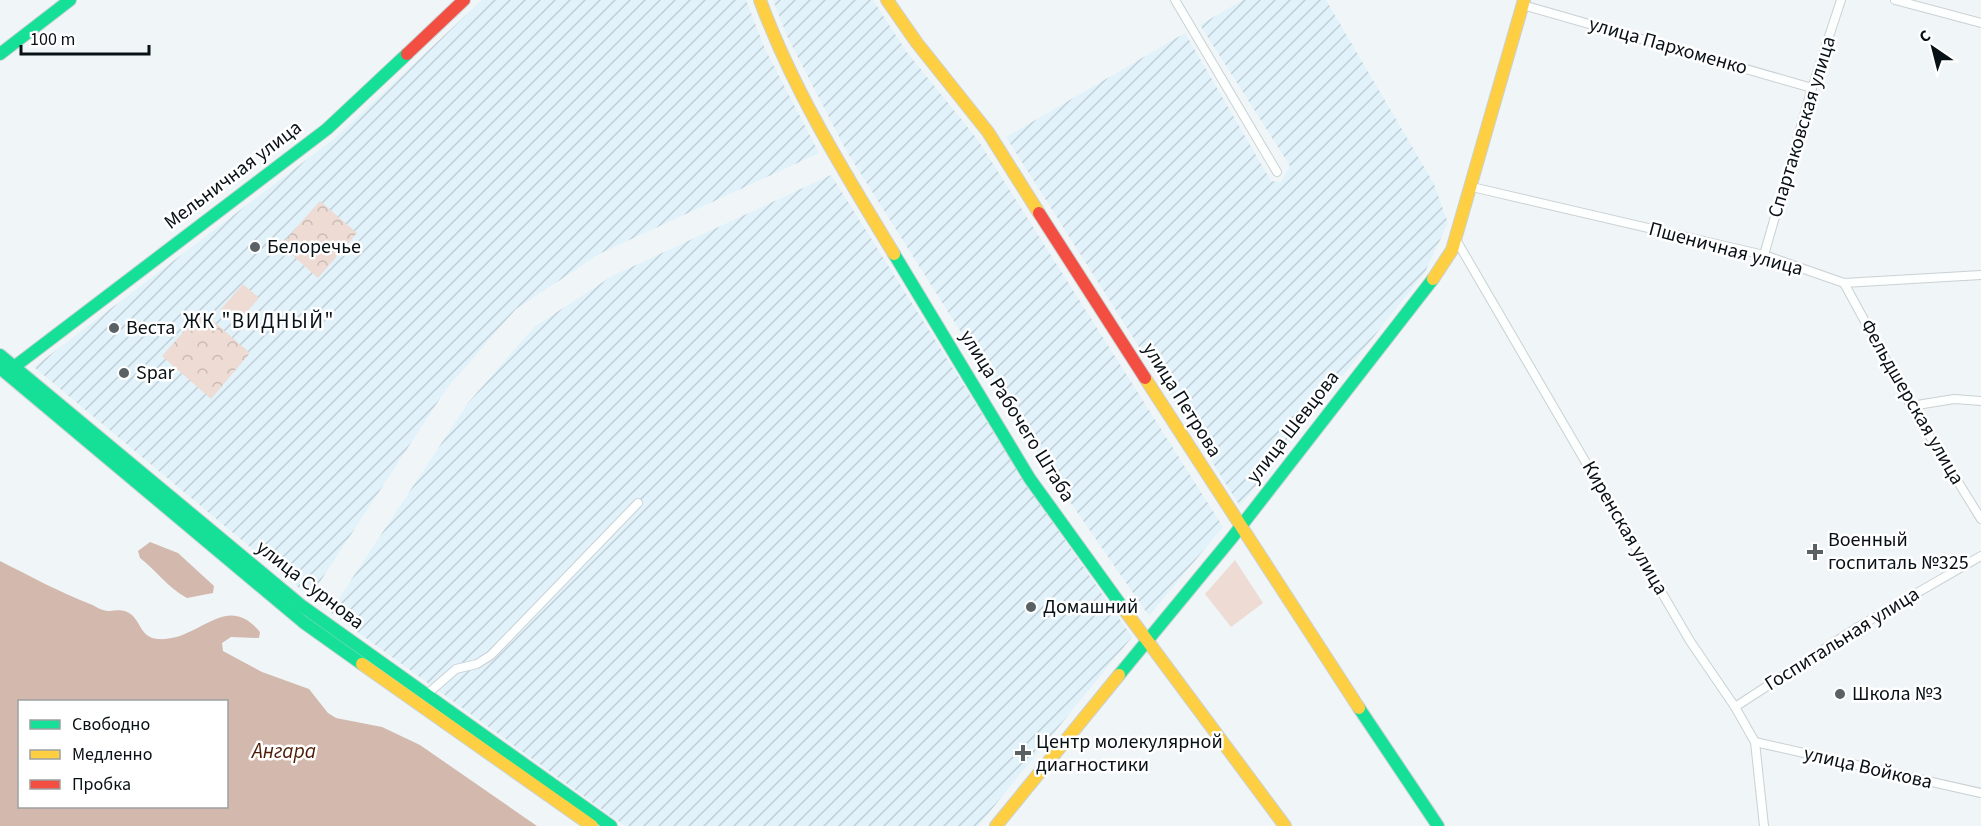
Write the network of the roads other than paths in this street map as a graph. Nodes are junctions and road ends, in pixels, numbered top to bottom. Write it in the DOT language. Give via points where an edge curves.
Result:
graph roads {
  1 [pos="70,0"];
  2 [pos="760,0"];
  3 [pos="887,0"];
  4 [pos="1175,0"];
  5 [pos="1841,0"];
  6 [pos="1895,0"];
  7 [pos="458,2"];
  8 [pos="1524,2"];
  9 [pos="1981,22"];
  10 [pos="0,54"];
  11 [pos="1812,88"];
  12 [pos="1277,172"];
  13 [pos="1472,188"];
  14 [pos="1455,238"];
  15 [pos="1764,255"];
  16 [pos="1981,275"];
  17 [pos="1844,283"];
  18 [pos="0,355"];
  19 [pos="14,367"];
  20 [pos="0,368"];
  21 [pos="1981,401"];
  22 [pos="1911,406"];
  23 [pos="638,503"];
  24 [pos="1981,519"];
  25 [pos="1241,528"];
  26 [pos="1981,556"];
  27 [pos="1146,640"];
  28 [pos="425,696"];
  29 [pos="1735,707"];
  30 [pos="1755,742"];
  31 [pos="1981,793"];
  32 [pos="592,826"];
  33 [pos="611,826"];
  34 [pos="996,826"];
  35 [pos="1286,826"];
  36 [pos="1438,826"];
  37 [pos="1764,826"];
  1 -- 10 [label="main road"];
  2 -- 27 [label="main road, улица Рабочего Штаба" via="776,43 836,159 1030,479"];
  3 -- 25 [label="main road, улица Петрова" via="988,132"];
  4 -- 12 [label="street"];
  5 -- 11 [label="street, Спартаковская улица"];
  6 -- 9 [label="street"];
  7 -- 19 [label="main road, Мельничная улица" via="327,129"];
  8 -- 11 [label="street, улица Пархоменко"];
  8 -- 13 [label="main road, улица Шевцова"];
  11 -- 15 [label="street, Спартаковская улица"];
  13 -- 14 [label="main road, улица Шевцова"];
  13 -- 15 [label="street, Пшеничная улица"];
  14 -- 25 [label="main road, улица Шевцова" via="1439,272"];
  14 -- 29 [label="street, Киренская улица" via="1690,641"];
  15 -- 17 [label="street, Пшеничная улица"];
  16 -- 17 [label="street, Пшеничная улица"];
  17 -- 22 [label="street, Фельдшерская улица"];
  18 -- 19 [label="main road, улица Сурнова"];
  19 -- 28 [label="main road, улица Сурнова" via="302,606"];
  20 -- 32 [label="main road, улица Сурнова" via="303,622"];
  21 -- 22 [label="street" via="1954,399"];
  22 -- 24 [label="street, Фельдшерская улица"];
  23 -- 28 [label="street" via="491,655 477,664 456,669"];
  25 -- 27 [label="main road, улица Шевцова"];
  25 -- 36 [label="main road, улица Петрова"];
  26 -- 29 [label="street, Госпитальная улица" via="1858,627"];
  27 -- 34 [label="main road, улица Шевцова"];
  27 -- 35 [label="main road, улица Рабочего Штаба"];
  28 -- 33 [label="main road, улица Сурнова"];
  29 -- 30 [label="street, Киренская улица"];
  30 -- 31 [label="street, улица Войкова"];
  30 -- 37 [label="street, Киренская улица"];
}
